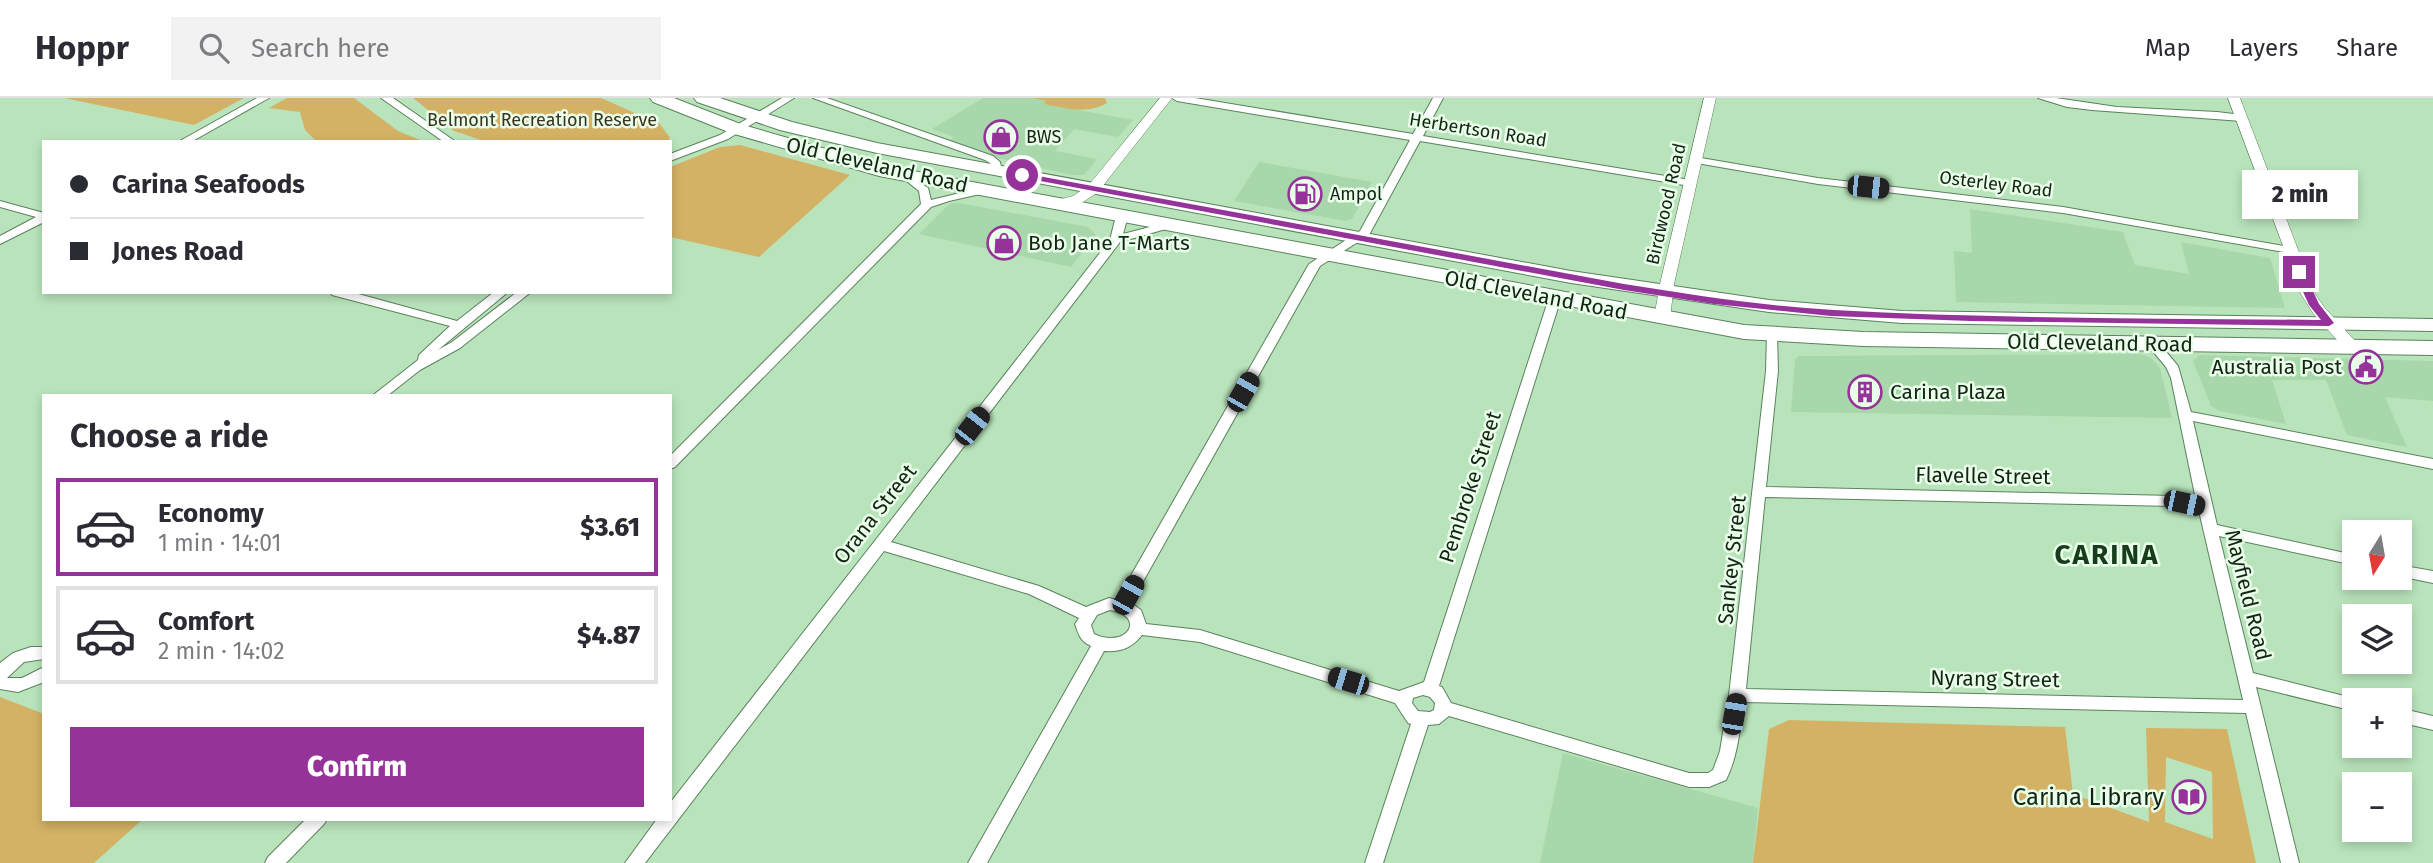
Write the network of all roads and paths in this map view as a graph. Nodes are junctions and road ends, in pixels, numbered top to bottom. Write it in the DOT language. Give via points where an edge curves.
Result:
graph roads {
  1 [pos="264,98"];
  2 [pos="386,98"];
  3 [pos="659,98"];
  4 [pos="703,98"];
  5 [pos="789,98"];
  6 [pos="818,98"];
  7 [pos="1167,98"];
  8 [pos="1177,98"];
  9 [pos="1438,98"];
  10 [pos="1710,98"];
  11 [pos="2043,98"];
  12 [pos="2234,98"];
  13 [pos="758,117"];
  14 [pos="2242,118"];
  15 [pos="737,129"];
  16 [pos="1416,138"];
  17 [pos="187,140"];
  18 [pos="448,140"];
  19 [pos="672,158"];
  20 [pos="1695,160"];
  21 [pos="997,171"];
  22 [pos="904,175"];
  23 [pos="1690,183"];
  24 [pos="1093,189"];
  25 [pos="985,190"];
  26 [pos="0,204"];
  27 [pos="1059,204"];
  28 [pos="926,205"];
  29 [pos="42,215"];
  30 [pos="1113,215"];
  31 [pos="42,217"];
  32 [pos="1169,225"];
  33 [pos="1360,238"];
  34 [pos="1116,240"];
  35 [pos="0,241"];
  36 [pos="2290,250"];
  37 [pos="1326,255"];
  38 [pos="343,294"];
  39 [pos="499,294"];
  40 [pos="522,294"];
  41 [pos="1666,294"];
  42 [pos="1555,298"];
  43 [pos="1662,318"];
  44 [pos="2329,323"];
  45 [pos="460,325"];
  46 [pos="2433,325"];
  47 [pos="1771,335"];
  48 [pos="2153,344"];
  49 [pos="2351,346"];
  50 [pos="2433,348"];
  51 [pos="415,367"];
  52 [pos="381,394"];
  53 [pos="2186,415"];
  54 [pos="672,462"];
  55 [pos="2433,464"];
  56 [pos="1760,492"];
  57 [pos="2205,508"];
  58 [pos="2210,529"];
  59 [pos="880,544"];
  60 [pos="2342,557"];
  61 [pos="2412,573"];
  62 [pos="2433,578"];
  63 [pos="1122,605"];
  64 [pos="1088,615"];
  65 [pos="1139,629"];
  66 [pos="1100,645"];
  67 [pos="42,653"];
  68 [pos="6,662"];
  69 [pos="42,675"];
  70 [pos="0,678"];
  71 [pos="2246,678"];
  72 [pos="1430,690"];
  73 [pos="1737,695"];
  74 [pos="1403,699"];
  75 [pos="2342,701"];
  76 [pos="2252,707"];
  77 [pos="1444,708"];
  78 [pos="2412,718"];
  79 [pos="1421,720"];
  80 [pos="2433,723"];
  81 [pos="672,813"];
  82 [pos="316,821"];
  83 [pos="666,821"];
  84 [pos="274,863"];
  85 [pos="635,863"];
  86 [pos="977,863"];
  87 [pos="1374,863"];
  88 [pos="2290,863"];
  1 -- 17 [label="street"];
  2 -- 18 [label="street"];
  3 -- 15 [label="highway, Old Cleveland Road"];
  4 -- 13 [label="highway, Old Cleveland Road"];
  5 -- 13 [label="street, Old Cleveland Road"];
  6 -- 21 [label="street, Old Cleveland Road" via="993,160"];
  7 -- 24 [label="street"];
  8 -- 16 [label="street, Herbertson Road"];
  9 -- 16 [label="street"];
  10 -- 20 [label="street, Birdwood Road"];
  11 -- 14 [label="street" via="2106,109"];
  12 -- 14 [label="street"];
  13 -- 15 [label="street"];
  13 -- 21 [label="highway, Old Cleveland Road" via="845,141"];
  14 -- 36 [label="street"];
  15 -- 19 [label="street"];
  15 -- 22 [label="highway, Old Cleveland Road"];
  16 -- 23 [label="street, Herbertson Road"];
  16 -- 33 [label="street"];
  20 -- 23 [label="street, Birdwood Road"];
  20 -- 36 [label="street, Osterley Road" via="1818,181 2052,209"];
  21 -- 24 [label="highway, Old Cleveland Road"];
  22 -- 25 [label="highway, Old Cleveland Road"];
  22 -- 28 [label="street" via="925,190"];
  23 -- 41 [label="street, Birdwood Road"];
  24 -- 27 [label="street"];
  24 -- 30 [label="street"];
  24 -- 33 [label="highway, Old Cleveland Road"];
  25 -- 27 [label="highway, Old Cleveland Road"];
  25 -- 28 [label="street"];
  26 -- 29 [label="street"];
  27 -- 30 [label="highway, Old Cleveland Road"];
  28 -- 54 [label="street"];
  30 -- 32 [label="highway, Old Cleveland Road"];
  30 -- 34 [label="street, Orana Street"];
  31 -- 35 [label="street"];
  32 -- 34 [label="street"];
  32 -- 37 [label="highway, Old Cleveland Road"];
  33 -- 37 [label="street"];
  33 -- 41 [label="highway, Old Cleveland Road"];
  34 -- 59 [label="street, Orana Street"];
  36 -- 44 [label="street" via="2308,294"];
  37 -- 42 [label="highway, Old Cleveland Road"];
  37 -- 63 [label="street" via="1315,264"];
  38 -- 45 [label="street"];
  39 -- 45 [label="street"];
  40 -- 51 [label="street" via="456,345"];
  41 -- 43 [label="street, Birdwood Road"];
  41 -- 44 [label="highway, Old Cleveland Road" via="1902,317"];
  42 -- 43 [label="highway, Old Cleveland Road"];
  42 -- 72 [label="street, Pembroke Street"];
  43 -- 47 [label="highway, Old Cleveland Road"];
  44 -- 46 [label="highway, Old Cleveland Road"];
  44 -- 49 [label="street"];
  45 -- 51 [label="street"];
  47 -- 48 [label="highway, Old Cleveland Road"];
  47 -- 56 [label="street, Sankey Street" via="1772,371"];
  48 -- 49 [label="highway, Old Cleveland Road"];
  48 -- 53 [label="street, Mayfield Road" via="2178,378"];
  49 -- 50 [label="highway, Old Cleveland Road"];
  51 -- 52 [label="street"];
  53 -- 55 [label="street"];
  53 -- 57 [label="street, Mayfield Road"];
  56 -- 57 [label="street, Flavelle Street" via="2174,501"];
  56 -- 73 [label="street, Sankey Street"];
  57 -- 58 [label="street, Mayfield Road"];
  58 -- 60 [label="street"];
  58 -- 71 [label="street, Mayfield Road"];
  59 -- 64 [label="street" via="1034,590"];
  59 -- 81 [label="street, Orana Street"];
  61 -- 62 [label="street"];
  63 -- 64 [label="street" via="1100,606"];
  63 -- 65 [label="street" via="1139,618"];
  64 -- 66 [label="street" via="1084,631"];
  65 -- 66 [label="street" via="1127,642"];
  65 -- 74 [label="street" via="1200,636"];
  66 -- 86 [label="street"];
  67 -- 68 [label="street"];
  68 -- 70 [label="street"];
  69 -- 70 [label="street" via="18,686 1,683"];
  71 -- 75 [label="street"];
  71 -- 76 [label="street, Mayfield Road"];
  72 -- 74 [label="street" via="1416,688"];
  72 -- 77 [label="street" via="1441,697"];
  73 -- 76 [label="street, Nyrang Street"];
  73 -- 77 [label="street, Sankey Street" via="1728,751 1720,775 1709,780 1689,780"];
  74 -- 79 [label="street" via="1405,709"];
  76 -- 88 [label="street, Mayfield Road"];
  77 -- 79 [label="street" via="1433,719"];
  78 -- 80 [label="street"];
  79 -- 87 [label="street"];
  82 -- 84 [label="street"];
  83 -- 85 [label="street, Orana Street"];
}
